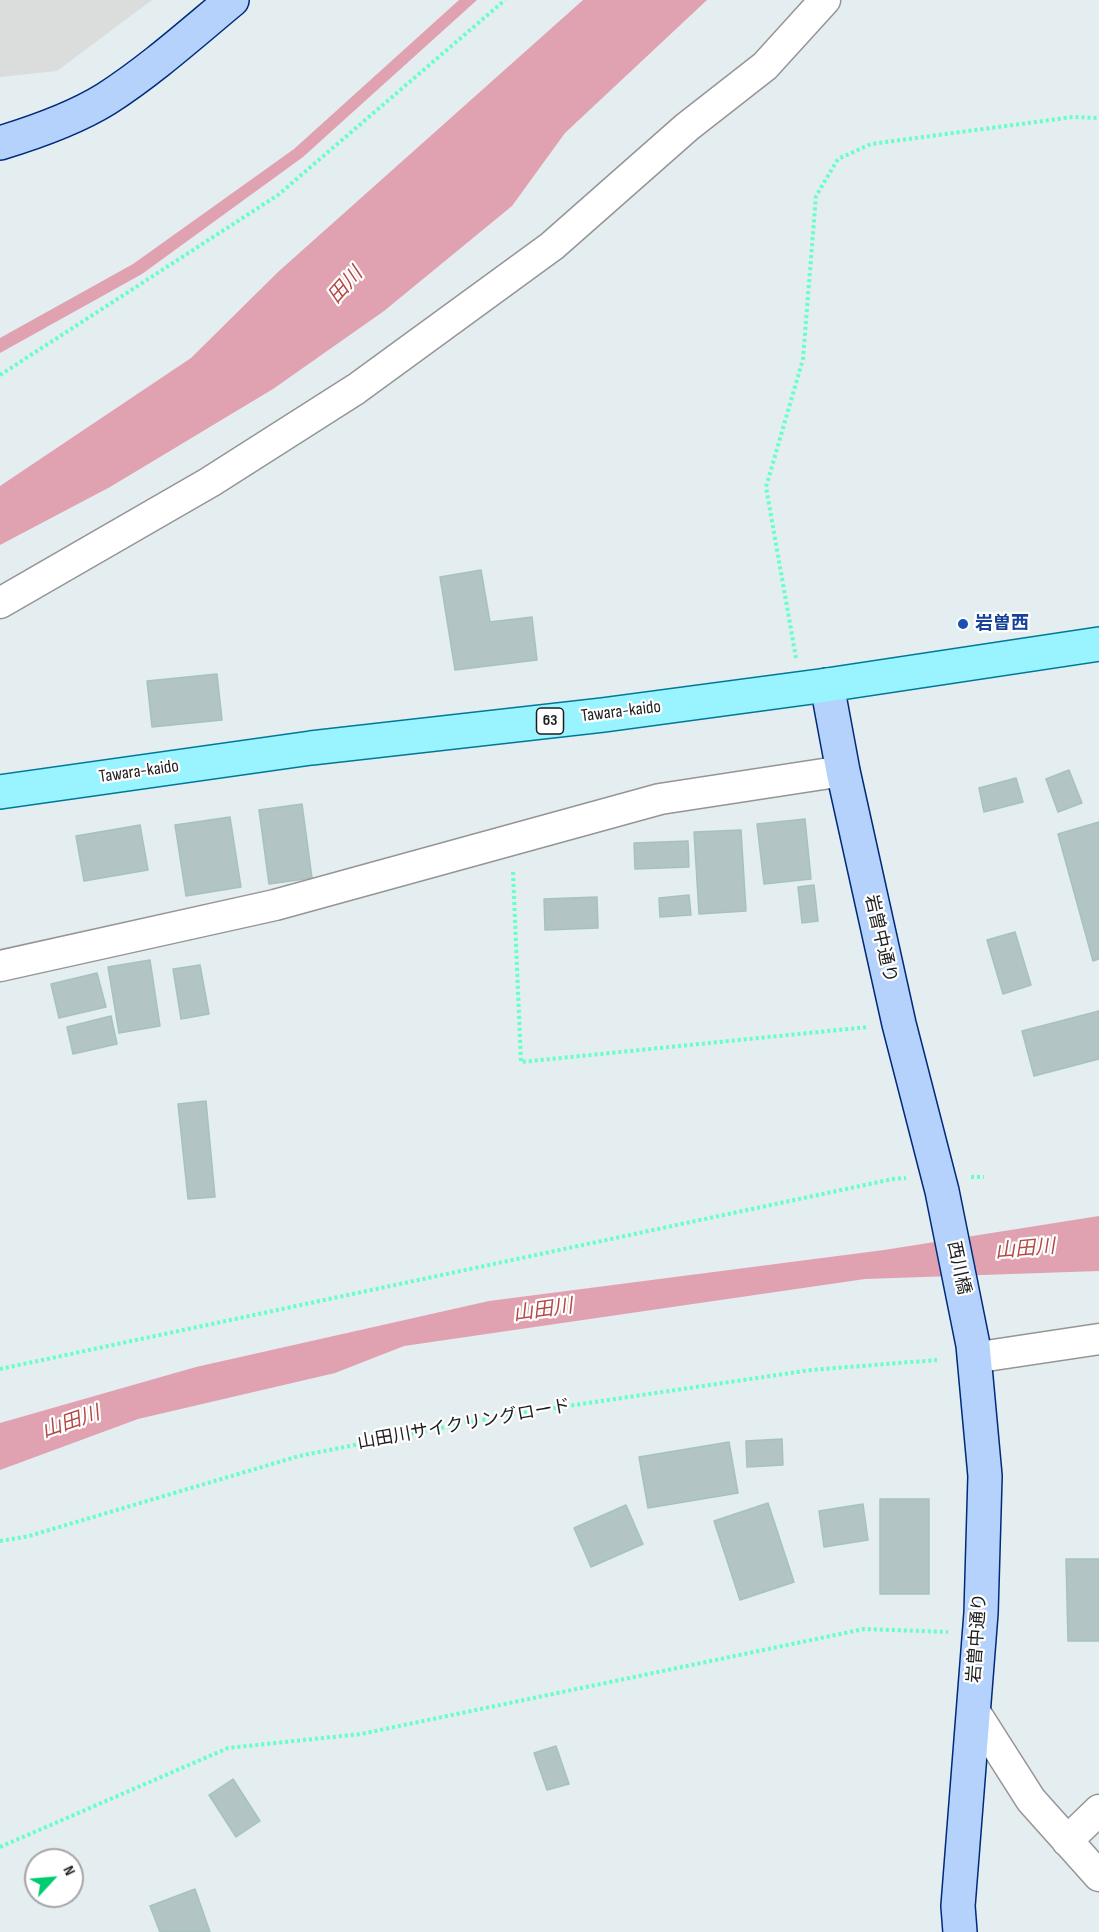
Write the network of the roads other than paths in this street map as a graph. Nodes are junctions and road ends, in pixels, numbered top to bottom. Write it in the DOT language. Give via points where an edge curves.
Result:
graph roads {
  1 [pos="232,0"];
  2 [pos="825,0"];
  3 [pos="0,143"];
  4 [pos="0,603"];
  5 [pos="1099,644"];
  6 [pos="814,687"];
  7 [pos="843,771"];
  8 [pos="0,792"];
  9 [pos="0,966"];
  10 [pos="942,1191"];
  11 [pos="1099,1339"];
  12 [pos="974,1351"];
  13 [pos="973,1709"];
  14 [pos="1099,1810"];
  15 [pos="1067,1841"];
  16 [pos="1099,1876"];
  17 [pos="960,1932"];
  1 -- 3 [label="street" via="104,100 42,129"];
  2 -- 4 [label="street" via="765,66 687,127 552,246 356,389 210,482"];
  5 -- 6 [label="main road, Tawara-kaido / 63"];
  6 -- 7 [label="street, 岩曽中通り"];
  6 -- 8 [label="main road, Tawara-kaido / 63" via="311,748"];
  7 -- 9 [label="street" via="660,799 275,904"];
  7 -- 10 [label="street, 岩曽中通り" via="899,1024"];
  10 -- 12 [label="street, 西川橋"];
  11 -- 12 [label="street"];
  12 -- 13 [label="street, 岩曽中通り" via="985,1476 981,1613"];
  13 -- 15 [label="street" via="1031,1800"];
  13 -- 17 [label="street, 岩曽中通り" via="958,1906"];
  14 -- 15 [label="street"];
  15 -- 16 [label="street"];
}
